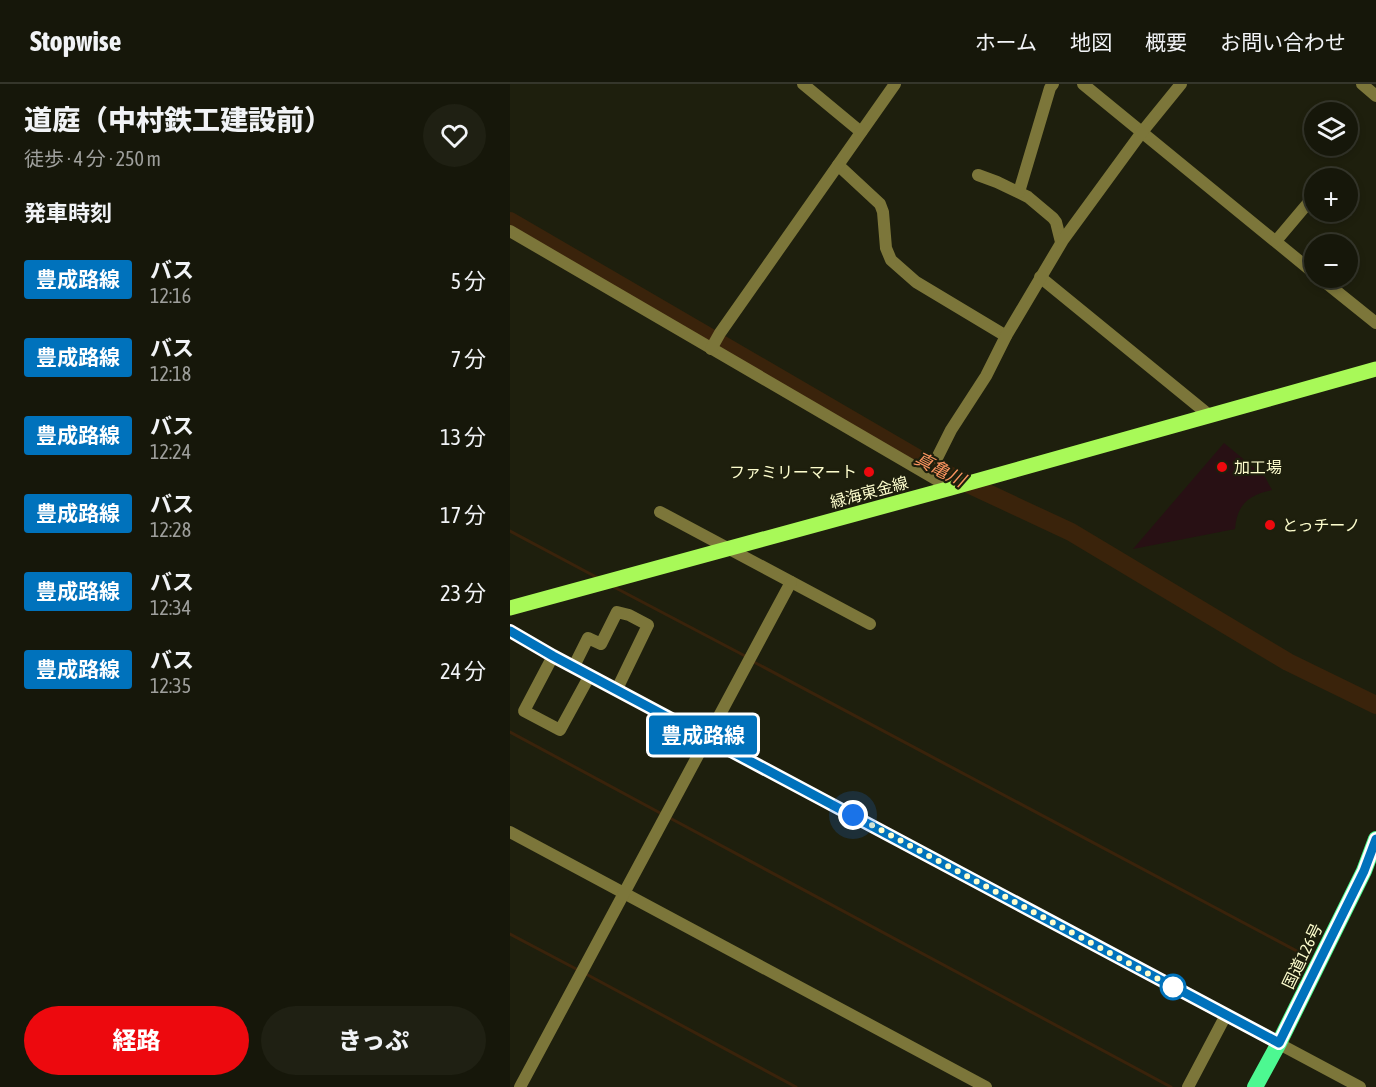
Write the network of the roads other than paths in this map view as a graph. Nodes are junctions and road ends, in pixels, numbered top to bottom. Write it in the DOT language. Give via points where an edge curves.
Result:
graph roads {
  1 [pos="803,84"];
  2 [pos="895,84"];
  3 [pos="1053,84"];
  4 [pos="1083,84"];
  5 [pos="1181,84"];
  6 [pos="1362,84"];
  7 [pos="1376,96"];
  8 [pos="861,132"];
  9 [pos="1142,132"];
  10 [pos="838,165"];
  11 [pos="978,175"];
  12 [pos="1019,192"];
  13 [pos="1304,208"];
  14 [pos="510,231"];
  15 [pos="1276,241"];
  16 [pos="1061,242"];
  17 [pos="1304,265"];
  18 [pos="1040,277"];
  19 [pos="1332,288"];
  20 [pos="1376,323"];
  21 [pos="1006,336"];
  22 [pos="711,349"];
  23 [pos="1376,369"];
  24 [pos="1209,415"];
  25 [pos="936,458"];
  26 [pos="951,488"];
  27 [pos="660,512"];
  28 [pos="729,549"];
  29 [pos="791,582"];
  30 [pos="510,608"];
  31 [pos="870,624"];
  32 [pos="510,631"];
  33 [pos="553,656"];
  34 [pos="574,666"];
  35 [pos="590,675"];
  36 [pos="617,689"];
  37 [pos="707,737"];
  38 [pos="510,832"];
  39 [pos="1376,839"];
  40 [pos="624,893"];
  41 [pos="1227,1015"];
  42 [pos="1279,1043"];
  43 [pos="520,1087"];
  44 [pos="986,1087"];
  45 [pos="1188,1087"];
  46 [pos="1255,1087"];
  47 [pos="1360,1087"];
  1 -- 8 [label="street"];
  2 -- 8 [label="street"];
  3 -- 12 [label="street"];
  4 -- 9 [label="street"];
  5 -- 9 [label="street"];
  6 -- 7 [label="street"];
  8 -- 10 [label="street"];
  9 -- 15 [label="street"];
  9 -- 16 [label="street"];
  10 -- 21 [label="street" via="880,204 891,260 915,282"];
  10 -- 22 [label="street"];
  11 -- 12 [label="street"];
  12 -- 16 [label="street" via="1053,218"];
  13 -- 15 [label="street"];
  14 -- 22 [label="street"];
  15 -- 17 [label="street"];
  16 -- 18 [label="street"];
  18 -- 21 [label="street"];
  18 -- 24 [label="street"];
  19 -- 20 [label="street"];
  21 -- 25 [label="street"];
  22 -- 26 [label="street"];
  23 -- 24 [label="main road, 緑海東金線"];
  24 -- 26 [label="main road, 緑海東金線"];
  26 -- 28 [label="main road, 緑海東金線"];
  27 -- 28 [label="street"];
  28 -- 29 [label="street"];
  28 -- 30 [label="main road, 緑海東金線"];
  29 -- 31 [label="street"];
  29 -- 37 [label="street"];
  32 -- 33 [label="street"];
  33 -- 34 [label="street"];
  33 -- 35 [label="street" via="524,711 560,730"];
  34 -- 35 [label="street"];
  34 -- 36 [label="street" via="588,638 601,644 617,612 648,625"];
  35 -- 36 [label="street"];
  36 -- 37 [label="street"];
  37 -- 40 [label="street"];
  37 -- 41 [label="street"];
  38 -- 40 [label="street"];
  39 -- 42 [label="highway, 国道126号"];
  40 -- 43 [label="street"];
  40 -- 44 [label="street"];
  41 -- 42 [label="street"];
  41 -- 45 [label="street"];
  42 -- 46 [label="highway, 国道126号"];
  42 -- 47 [label="street"];
}
